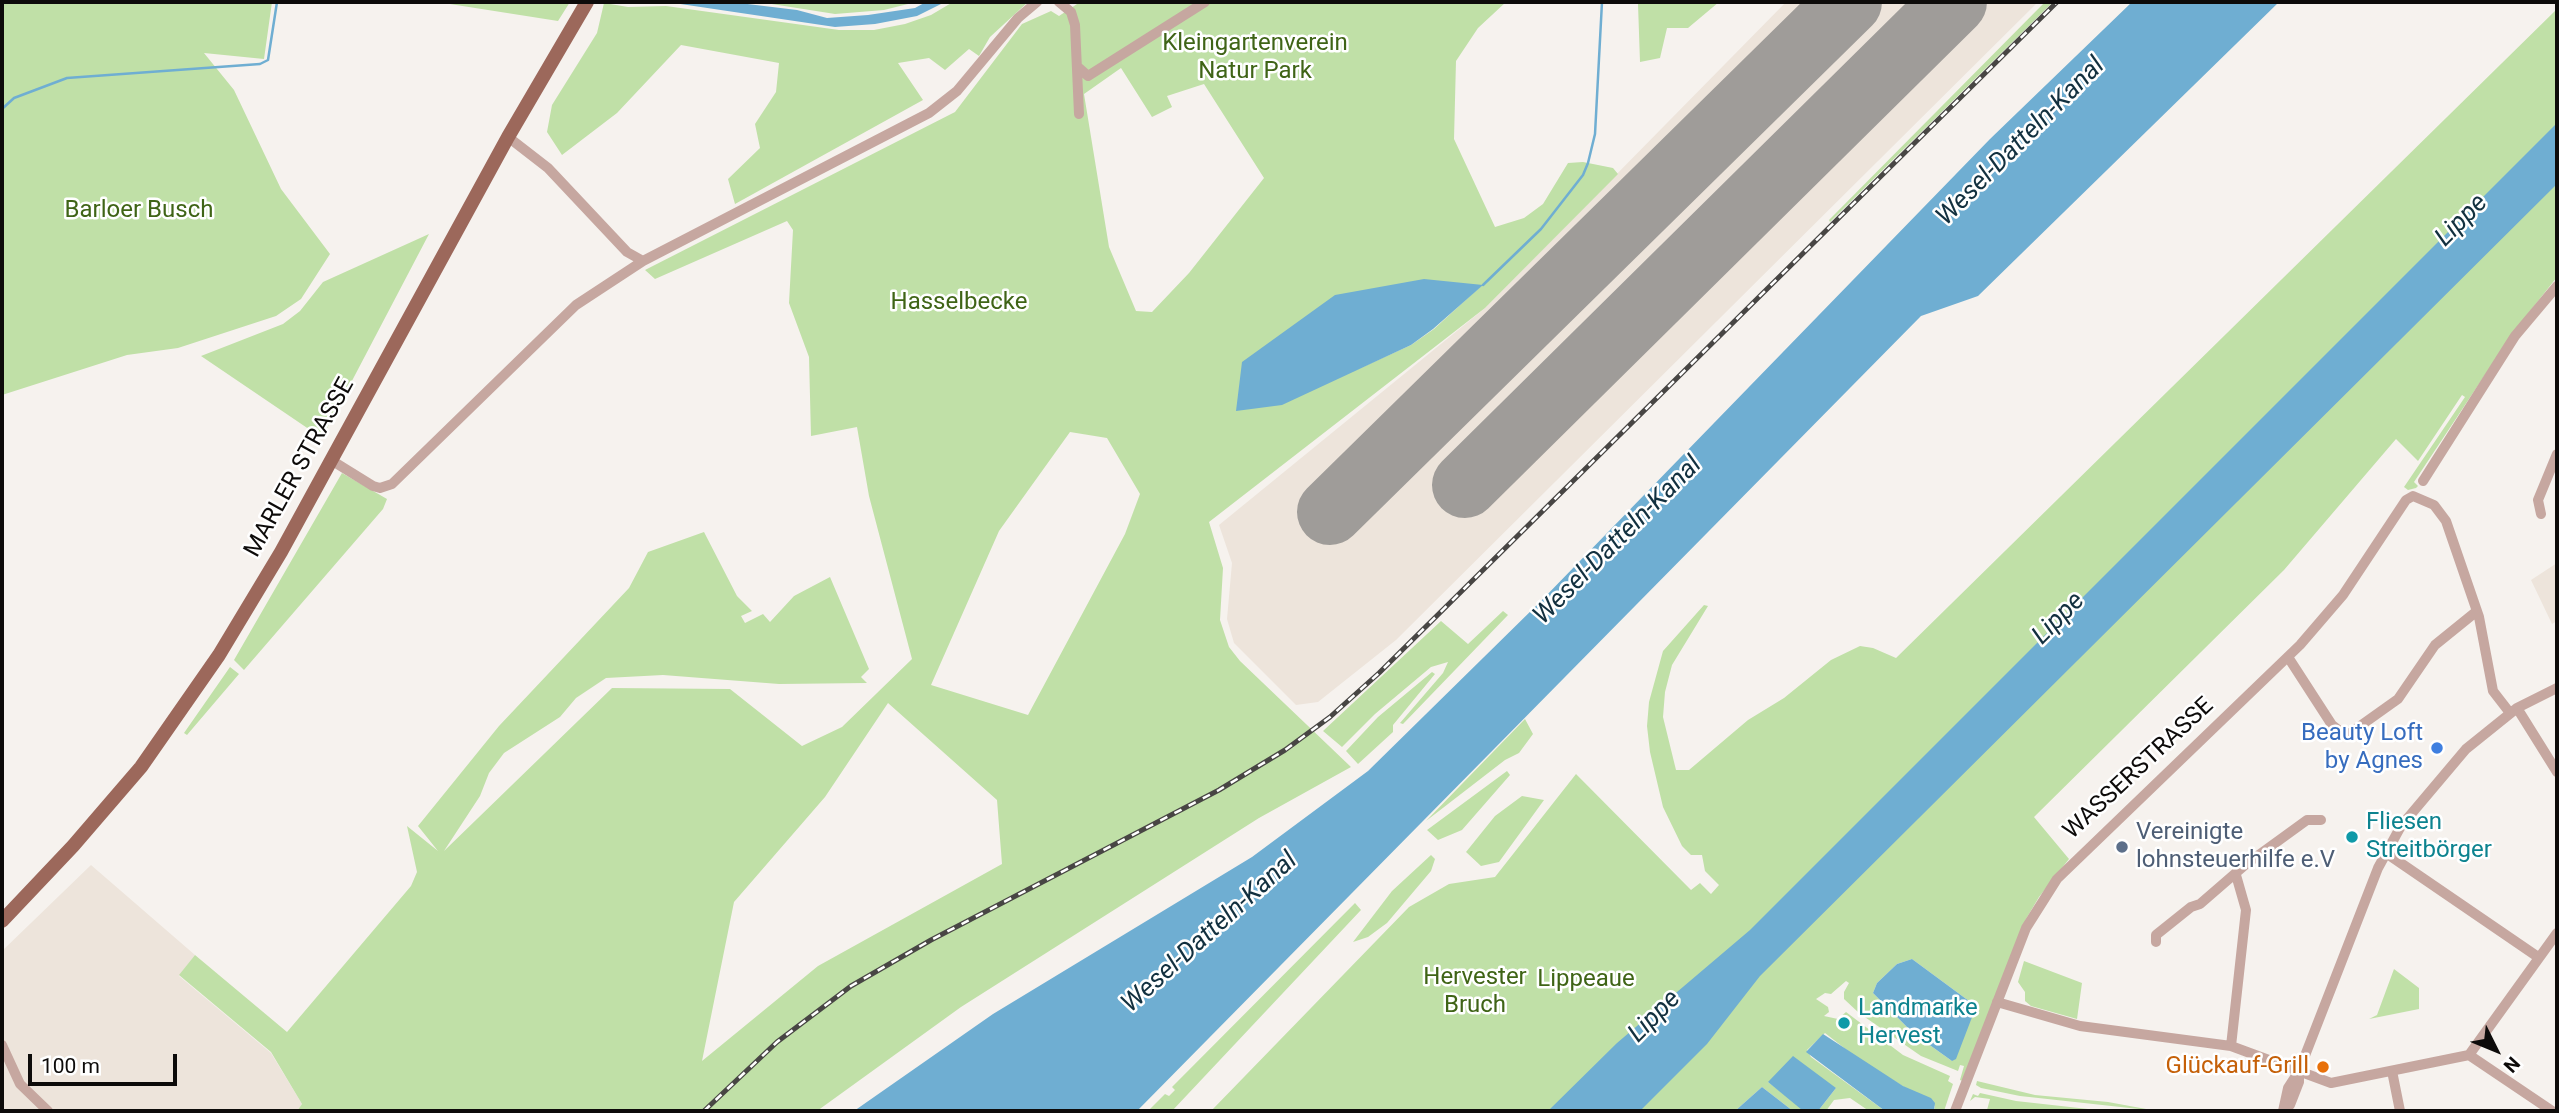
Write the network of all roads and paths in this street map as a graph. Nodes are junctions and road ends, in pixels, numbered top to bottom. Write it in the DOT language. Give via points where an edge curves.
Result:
graph roads {
  1 [pos="587,2"];
  2 [pos="1037,2"];
  3 [pos="1059,2"];
  4 [pos="1205,2"];
  5 [pos="1079,68"];
  6 [pos="1079,114"];
  7 [pos="508,137"];
  8 [pos="643,261"];
  9 [pos="2555,293"];
  10 [pos="2557,454"];
  11 [pos="331,460"];
  12 [pos="2423,481"];
  13 [pos="2541,514"];
  14 [pos="2477,611"];
  15 [pos="2288,657"];
  16 [pos="2557,688"];
  17 [pos="2513,711"];
  18 [pos="2557,772"];
  19 [pos="2321,820"];
  20 [pos="2386,853"];
  21 [pos="2236,875"];
  22 [pos="2,921"];
  23 [pos="2557,933"];
  24 [pos="2156,942"];
  25 [pos="2538,957"];
  26 [pos="1997,1002"];
  27 [pos="2,1045"];
  28 [pos="2231,1046"];
  29 [pos="2469,1055"];
  30 [pos="2299,1071"];
  31 [pos="2392,1071"];
  32 [pos="48,1111"];
  33 [pos="1955,1111"];
  34 [pos="2283,1111"];
  35 [pos="2400,1111"];
  36 [pos="2552,1111"];
  1 -- 7 [label="main road, MARLER STRASSE"];
  2 -- 8 [label="street" via="957,90 929,113"];
  3 -- 5 [label="street" via="1073,16"];
  4 -- 5 [label="street" via="1088,76"];
  5 -- 6 [label="street"];
  7 -- 8 [label="street" via="548,168 627,253"];
  7 -- 11 [label="main road, MARLER STRASSE"];
  8 -- 11 [label="street" via="566,313 392,484 373,486"];
  9 -- 12 [label="street" via="2515,337"];
  10 -- 13 [label="street" via="2538,500"];
  11 -- 22 [label="main road, MARLER STRASSE" via="226,643 157,745"];
  14 -- 15 [label="street" via="2435,645 2398,699 2346,736 2332,725"];
  14 -- 15 [label="street, WASSERSTRASSE" via="2446,521 2434,505 2413,496 2343,595"];
  14 -- 17 [label="street" via="2493,691"];
  15 -- 26 [label="street, WASSERSTRASSE" via="2057,879 2025,928"];
  16 -- 17 [label="street"];
  17 -- 18 [label="street"];
  17 -- 20 [label="street" via="2443,772 2409,814"];
  19 -- 21 [label="street" via="2307,820"];
  20 -- 25 [label="street"];
  20 -- 30 [label="street"];
  21 -- 24 [label="street" via="2156,935"];
  21 -- 28 [label="street" via="2246,910"];
  23 -- 25 [label="street"];
  25 -- 29 [label="street"];
  26 -- 28 [label="street" via="2080,1026"];
  26 -- 33 [label="street, WASSERSTRASSE"];
  27 -- 32 [label="street" via="20,1084"];
  28 -- 30 [label="street"];
  29 -- 31 [label="street"];
  29 -- 36 [label="street"];
  30 -- 31 [label="street" via="2331,1083"];
  30 -- 34 [label="street" via="2296,1091"];
  31 -- 35 [label="street"];
}
